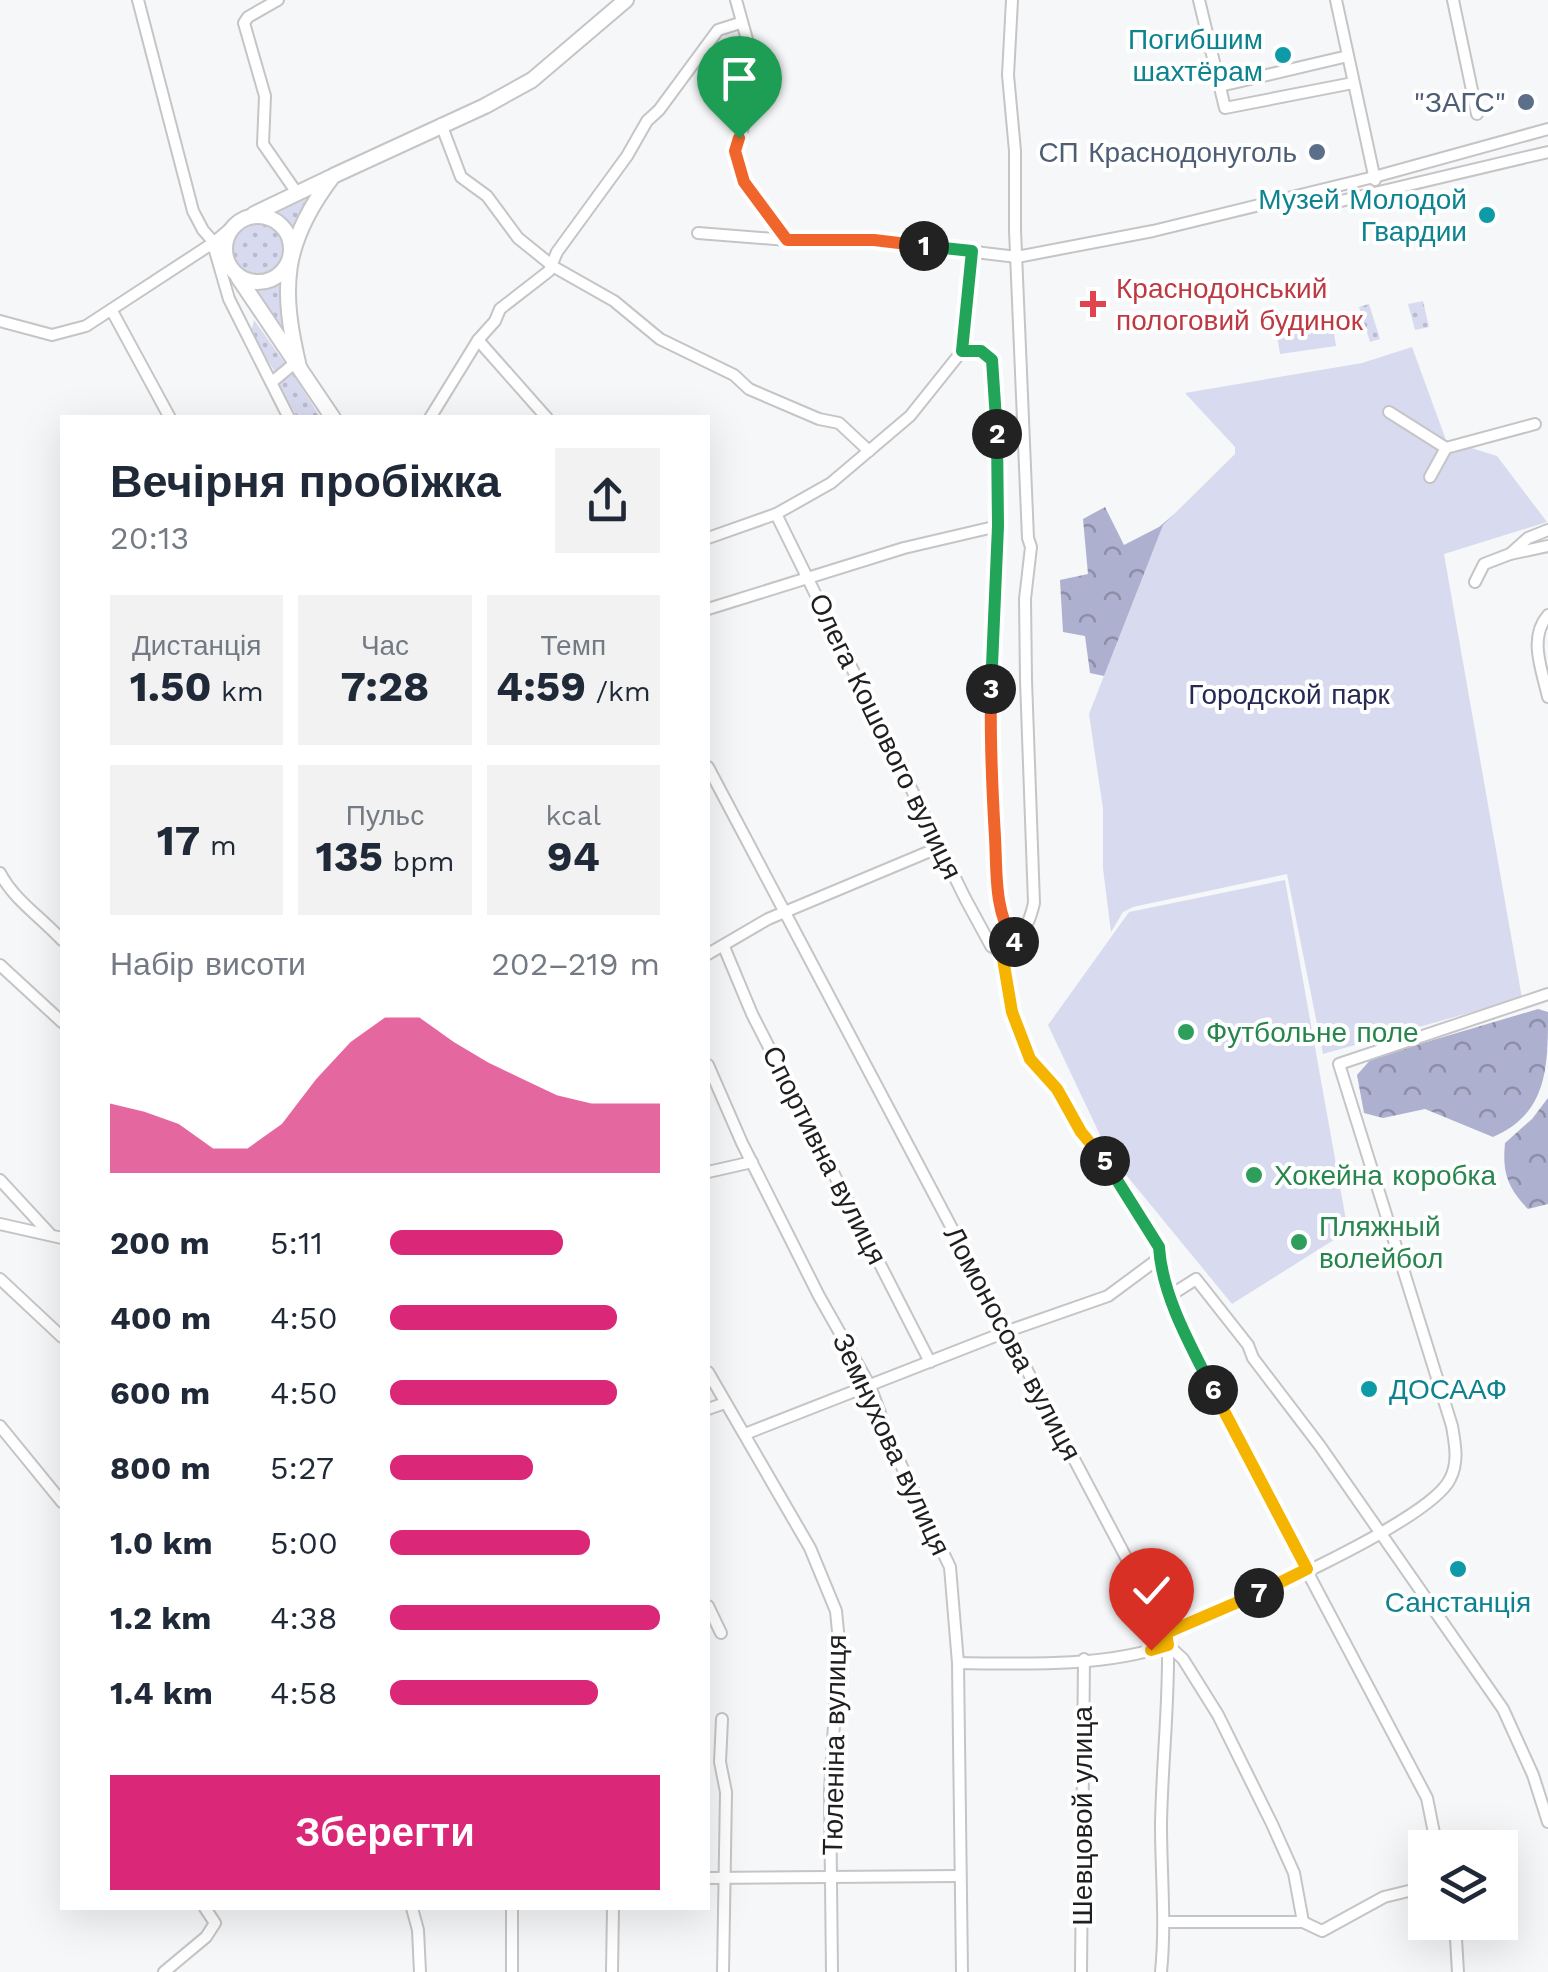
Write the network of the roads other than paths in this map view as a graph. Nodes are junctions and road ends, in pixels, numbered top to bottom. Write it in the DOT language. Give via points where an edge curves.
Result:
graph roads {
  1 [pos="138,0"];
  2 [pos="278,0"];
  3 [pos="626,0"];
  4 [pos="736,0"];
  5 [pos="1012,0"];
  6 [pos="1199,0"];
  7 [pos="1336,0"];
  8 [pos="1453,0"];
  9 [pos="740,23"];
  10 [pos="1348,56"];
  11 [pos="1353,83"];
  12 [pos="1220,86"];
  13 [pos="1477,114"];
  14 [pos="441,124"];
  15 [pos="1542,131"];
  16 [pos="1545,153"];
  17 [pos="333,176"];
  18 [pos="1374,177"];
  19 [pos="1379,192"];
  20 [pos="296,193"];
  21 [pos="1291,198"];
  22 [pos="248,217"];
  23 [pos="233,226"];
  24 [pos="698,233"];
  25 [pos="787,240"];
  26 [pos="213,243"];
  27 [pos="972,251"];
  28 [pos="225,255"];
  29 [pos="1017,257"];
  30 [pos="289,259"];
  31 [pos="552,265"];
  32 [pos="234,269"];
  33 [pos="112,311"];
  34 [pos="262,312"];
  35 [pos="0,321"];
  36 [pos="240,324"];
  37 [pos="478,340"];
  38 [pos="962,351"];
  39 [pos="298,364"];
  40 [pos="272,382"];
  41 [pos="1389,412"];
  42 [pos="168,415"];
  43 [pos="287,415"];
  44 [pos="330,415"];
  45 [pos="432,415"];
  46 [pos="544,415"];
  47 [pos="1535,424"];
  48 [pos="1446,448"];
  49 [pos="869,450"];
  50 [pos="1430,478"];
  51 [pos="776,514"];
  52 [pos="998,526"];
  53 [pos="1548,530"];
  54 [pos="710,537"];
  55 [pos="1548,546"];
  56 [pos="1510,554"];
  57 [pos="810,578"];
  58 [pos="1475,582"];
  59 [pos="710,609"];
  60 [pos="1548,615"];
  61 [pos="1548,697"];
  62 [pos="710,771"];
  63 [pos="940,847"];
  64 [pos="0,872"];
  65 [pos="784,914"];
  66 [pos="60,938"];
  67 [pos="1015,944"];
  68 [pos="724,946"];
  69 [pos="710,953"];
  70 [pos="1002,953"];
  71 [pos="0,965"];
  72 [pos="1548,994"];
  73 [pos="60,1020"];
  74 [pos="710,1069"];
  75 [pos="752,1162"];
  76 [pos="710,1172"];
  77 [pos="0,1180"];
  78 [pos="0,1224"];
  79 [pos="50,1233"];
  80 [pos="60,1237"];
  81 [pos="1158,1259"];
  82 [pos="0,1279"];
  83 [pos="1170,1295"];
  84 [pos="1008,1331"];
  85 [pos="60,1334"];
  86 [pos="930,1362"];
  87 [pos="710,1376"];
  88 [pos="870,1386"];
  89 [pos="724,1403"];
  90 [pos="710,1408"];
  91 [pos="0,1426"];
  92 [pos="744,1434"];
  93 [pos="60,1500"];
  94 [pos="1380,1534"];
  95 [pos="1307,1569"];
  96 [pos="710,1610"];
  97 [pos="721,1633"];
  98 [pos="1167,1639"];
  99 [pos="1084,1660"];
  100 [pos="958,1663"];
  101 [pos="722,1719"];
  102 [pos="1548,1822"];
  103 [pos="1434,1830"];
  104 [pos="959,1876"];
  105 [pos="710,1878"];
  106 [pos="831,1878"];
  107 [pos="722,1879"];
  108 [pos="1408,1892"];
  109 [pos="206,1910"];
  110 [pos="413,1910"];
  111 [pos="512,1910"];
  112 [pos="613,1910"];
  113 [pos="1166,1922"];
  114 [pos="1303,1922"];
  115 [pos="1456,1940"];
  116 [pos="164,1972"];
  117 [pos="420,1972"];
  118 [pos="512,1972"];
  119 [pos="612,1972"];
  120 [pos="723,1972"];
  121 [pos="832,1972"];
  122 [pos="962,1972"];
  123 [pos="1080,1972"];
  124 [pos="1161,1972"];
  125 [pos="1458,1972"];
  1 -- 26 [label="street" via="193,211"];
  2 -- 20 [label="street" via="244,24 265,96 264,144"];
  3 -- 14 [label="street" via="532,80"];
  4 -- 9 [label="street"];
  5 -- 29 [label="street" via="1008,75"];
  6 -- 12 [label="street"];
  7 -- 10 [label="street"];
  8 -- 13 [label="street"];
  9 -- 25 [label="street" via="756,75 736,164"];
  9 -- 31 [label="street" via="718,30 686,71"];
  10 -- 11 [label="street"];
  10 -- 12 [label="street"];
  11 -- 12 [label="street" via="1225,108"];
  11 -- 18 [label="street"];
  14 -- 17 [label="street"];
  14 -- 31 [label="street" via="461,177"];
  15 -- 16 [label="street" via="1528,137 1527,146"];
  15 -- 18 [label="street"];
  16 -- 19 [label="street"];
  17 -- 20 [label="street"];
  17 -- 30 [label="street"];
  18 -- 19 [label="street"];
  18 -- 21 [label="street"];
  19 -- 21 [label="street" via="1324,205"];
  20 -- 22 [label="street"];
  21 -- 29 [label="street"];
  22 -- 23 [label="street"];
  22 -- 30 [label="street" via="279,224 289,240"];
  23 -- 26 [label="street"];
  23 -- 28 [label="street"];
  24 -- 25 [label="street"];
  25 -- 27 [label="street" via="874,240"];
  26 -- 28 [label="street"];
  26 -- 33 [label="street"];
  26 -- 36 [label="street"];
  27 -- 29 [label="street"];
  27 -- 38 [label="street"];
  28 -- 32 [label="street"];
  29 -- 67 [label="street" via="1031,548 1025,599 1034,903"];
  30 -- 32 [label="street" via="278,275 260,282 240,278"];
  30 -- 39 [label="street" via="286,284"];
  31 -- 37 [label="street" via="500,310"];
  31 -- 49 [label="street" via="614,301 660,339 749,389 839,423"];
  32 -- 34 [label="street"];
  33 -- 35 [label="street" via="52,335"];
  33 -- 42 [label="street"];
  34 -- 36 [label="street"];
  34 -- 39 [label="street"];
  36 -- 40 [label="street"];
  37 -- 45 [label="street"];
  37 -- 46 [label="street"];
  38 -- 49 [label="street" via="910,416"];
  38 -- 52 [label="street" via="981,351 992,360"];
  39 -- 40 [label="street"];
  39 -- 44 [label="street"];
  40 -- 43 [label="street"];
  41 -- 48 [label="street"];
  47 -- 48 [label="street"];
  48 -- 50 [label="street"];
  49 -- 51 [label="street"];
  51 -- 54 [label="street"];
  51 -- 57 [label="street, Олега Кошового вулиця"];
  52 -- 57 [label="street"];
  52 -- 67 [label="street" via="989,769 996,883"];
  53 -- 56 [label="street"];
  55 -- 56 [label="street"];
  56 -- 58 [label="street" via="1484,564"];
  57 -- 59 [label="street"];
  57 -- 63 [label="street, Олега Кошового вулиця"];
  60 -- 61 [label="street" via="1538,630 1537,650"];
  62 -- 65 [label="street, Ломоносова вулиця"];
  63 -- 65 [label="street"];
  63 -- 70 [label="street, Олега Кошового вулиця" via="992,946"];
  64 -- 66 [label="street" via="10,893"];
  65 -- 68 [label="street"];
  65 -- 84 [label="street, Ломоносова вулиця"];
  67 -- 70 [label="street"];
  68 -- 69 [label="street"];
  68 -- 86 [label="street, Спортивна вулиця" via="752,1014"];
  70 -- 81 [label="street, Олега Кошового вулиця" via="1012,1012 1030,1059 1096,1148 1159,1247"];
  71 -- 73 [label="street"];
  72 -- 94 [label="street" via="1339,1064 1456,1456 1450,1481 1434,1498"];
  74 -- 75 [label="street, Земнухова вулиця"];
  75 -- 76 [label="street"];
  75 -- 88 [label="street, Земнухова вулиця"];
  77 -- 79 [label="street"];
  78 -- 79 [label="street"];
  79 -- 80 [label="street"];
  81 -- 83 [label="street, Олега Кошового вулиця"];
  81 -- 84 [label="street" via="1108,1296"];
  82 -- 85 [label="street"];
  83 -- 94 [label="street" via="1196,1280"];
  83 -- 95 [label="street, Олега Кошового вулиця"];
  84 -- 86 [label="street"];
  84 -- 98 [label="street, Ломоносова вулиця"];
  86 -- 88 [label="street"];
  87 -- 89 [label="street, Тюленіна вулиця"];
  88 -- 92 [label="street"];
  88 -- 100 [label="street, Земнухова вулиця" via="950,1568"];
  89 -- 90 [label="street"];
  89 -- 92 [label="street, Тюленіна вулиця"];
  91 -- 93 [label="street"];
  92 -- 106 [label="street, Тюленіна вулиця" via="810,1548 836,1611"];
  94 -- 95 [label="street"];
  94 -- 102 [label="street" via="1503,1709"];
  95 -- 98 [label="street"];
  95 -- 103 [label="street, Олега Кошового вулиця" via="1428,1798"];
  96 -- 97 [label="street"];
  98 -- 99 [label="street" via="1151,1650"];
  98 -- 113 [label="street" via="1161,1818"];
  98 -- 114 [label="street, Ломоносова вулиця" via="1218,1715 1272,1824 1294,1873"];
  99 -- 100 [label="street"];
  99 -- 123 [label="street, Шевцовой улица"];
  100 -- 104 [label="street, Земнухова вулиця"];
  101 -- 107 [label="street"];
  104 -- 106 [label="street"];
  104 -- 122 [label="street, Земнухова вулиця"];
  105 -- 107 [label="street"];
  106 -- 107 [label="street"];
  106 -- 121 [label="street, Тюленіна вулиця"];
  107 -- 120 [label="street"];
  108 -- 114 [label="street" via="1322,1931"];
  109 -- 116 [label="street" via="214,1923 206,1937"];
  110 -- 117 [label="street"];
  111 -- 118 [label="street"];
  112 -- 119 [label="street"];
  113 -- 114 [label="street"];
  113 -- 124 [label="street"];
  115 -- 125 [label="street"];
}
